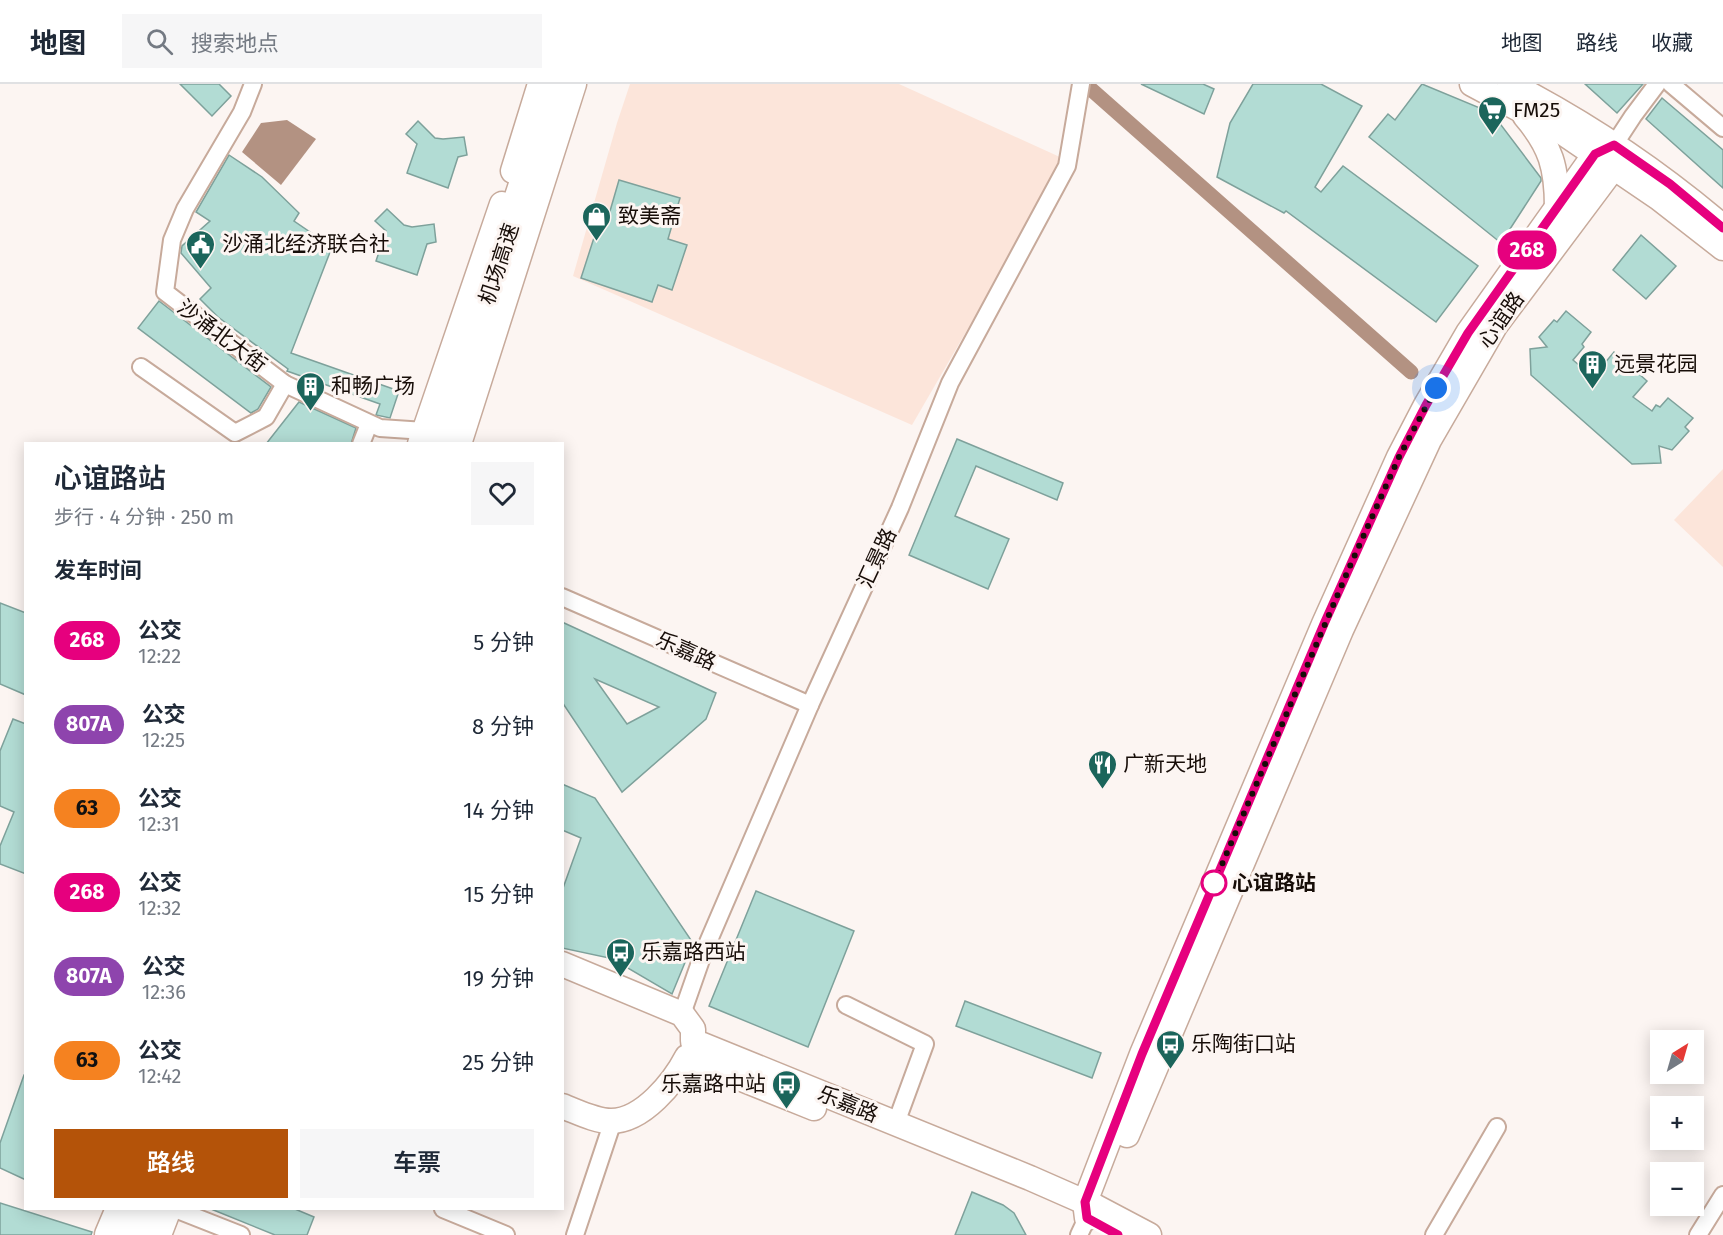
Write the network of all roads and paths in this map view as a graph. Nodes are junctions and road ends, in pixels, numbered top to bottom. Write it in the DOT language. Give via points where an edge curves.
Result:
graph roads {
  1 [pos="253,84"];
  2 [pos="540,84"];
  3 [pos="557,84"];
  4 [pos="574,84"];
  5 [pos="1081,84"];
  6 [pos="1472,84"];
  7 [pos="1657,84"];
  8 [pos="1671,84"];
  9 [pos="1513,95"];
  10 [pos="1723,129"];
  11 [pos="1608,155"];
  12 [pos="1557,208"];
  13 [pos="1723,228"];
  14 [pos="1723,248"];
  15 [pos="141,367"];
  16 [pos="285,384"];
  17 [pos="369,424"];
  18 [pos="428,440"];
  19 [pos="362,442"];
  20 [pos="460,442"];
  21 [pos="564,598"];
  22 [pos="810,705"];
  23 [pos="564,965"];
  24 [pos="846,1005"];
  25 [pos="682,1014"];
  26 [pos="690,1049"];
  27 [pos="564,1107"];
  28 [pos="613,1121"];
  29 [pos="896,1123"];
  30 [pos="1497,1127"];
  31 [pos="1723,1195"];
  32 [pos="120,1210"];
  33 [pos="129,1210"];
  34 [pos="147,1210"];
  35 [pos="169,1210"];
  36 [pos="178,1210"];
  37 [pos="445,1210"];
  38 [pos="1087,1215"];
  39 [pos="110,1235"];
  40 [pos="119,1235"];
  41 [pos="137,1235"];
  42 [pos="159,1235"];
  43 [pos="241,1235"];
  44 [pos="506,1235"];
  45 [pos="575,1235"];
  46 [pos="1118,1235"];
  47 [pos="1149,1235"];
  48 [pos="1434,1235"];
  49 [pos="1698,1235"];
  1 -- 16 [label="street, 沙涌北大街" via="242,112 185,209 172,240 165,292"];
  2 -- 18 [label="street"];
  3 -- 18 [label="highway, 机场高速"];
  4 -- 20 [label="street"];
  5 -- 22 [label="street, 汇景路" via="1067,166 950,383 900,508"];
  6 -- 9 [label="street"];
  7 -- 11 [label="street"];
  8 -- 10 [label="street"];
  9 -- 11 [label="street" via="1562,132"];
  9 -- 12 [label="street" via="1552,156"];
  11 -- 12 [label="street, 心谊路"];
  11 -- 13 [label="street" via="1673,187"];
  11 -- 14 [label="street"];
  11 -- 38 [label="street, 心谊路" via="1495,326 1424,450 1341,630"];
  12 -- 38 [label="street, 心谊路" via="1468,333 1399,457 1142,1054"];
  15 -- 16 [label="street" via="235,433 266,417"];
  16 -- 17 [label="street, 沙涌北大街"];
  17 -- 18 [label="street, 沙涌北大街"];
  17 -- 19 [label="street"];
  21 -- 22 [label="street, 乐嘉路"];
  22 -- 25 [label="street, 汇景路" via="703,954"];
  23 -- 25 [label="street"];
  24 -- 29 [label="street" via="925,1044"];
  25 -- 26 [label="street" via="693,1029"];
  26 -- 28 [label="street" via="667,1089 639,1111"];
  26 -- 29 [label="street, 乐嘉路"];
  26 -- 38 [label="street, 乐嘉路"];
  27 -- 28 [label="street"];
  28 -- 45 [label="street"];
  29 -- 38 [label="street, 乐嘉路"];
  30 -- 48 [label="street"];
  31 -- 49 [label="street"];
  32 -- 39 [label="highway"];
  33 -- 40 [label="street"];
  34 -- 41 [label="highway"];
  35 -- 42 [label="street"];
  36 -- 43 [label="street"];
  37 -- 44 [label="street"];
  38 -- 46 [label="street, 乐嘉路"];
  38 -- 47 [label="street, 乐嘉路"];
}
